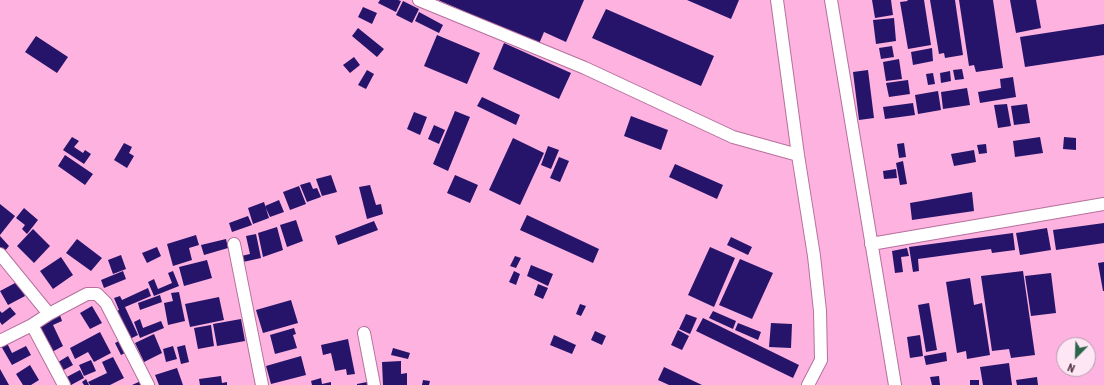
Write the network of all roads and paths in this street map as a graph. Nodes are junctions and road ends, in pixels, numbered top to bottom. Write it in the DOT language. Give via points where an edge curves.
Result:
graph roads {
  1 [pos="420,0"];
  2 [pos="777,0"];
  3 [pos="831,0"];
  4 [pos="798,155"];
  5 [pos="1104,204"];
  6 [pos="234,244"];
  7 [pos="871,244"];
  8 [pos="0,254"];
  9 [pos="48,314"];
  10 [pos="32,325"];
  11 [pos="364,333"];
  12 [pos="0,340"];
  13 [pos="64,385"];
  14 [pos="148,385"];
  15 [pos="262,385"];
  16 [pos="374,385"];
  17 [pos="808,385"];
  18 [pos="895,385"];
  1 -- 4 [label="street" via="585,68 733,137"];
  2 -- 4 [label="street"];
  3 -- 7 [label="street"];
  4 -- 17 [label="street" via="820,311 821,360"];
  5 -- 7 [label="street"];
  6 -- 15 [label="street"];
  7 -- 18 [label="street"];
  8 -- 9 [label="street"];
  9 -- 10 [label="street"];
  9 -- 14 [label="street" via="87,294 97,294 106,304"];
  10 -- 12 [label="street"];
  10 -- 13 [label="street"];
  11 -- 16 [label="street"];
}
